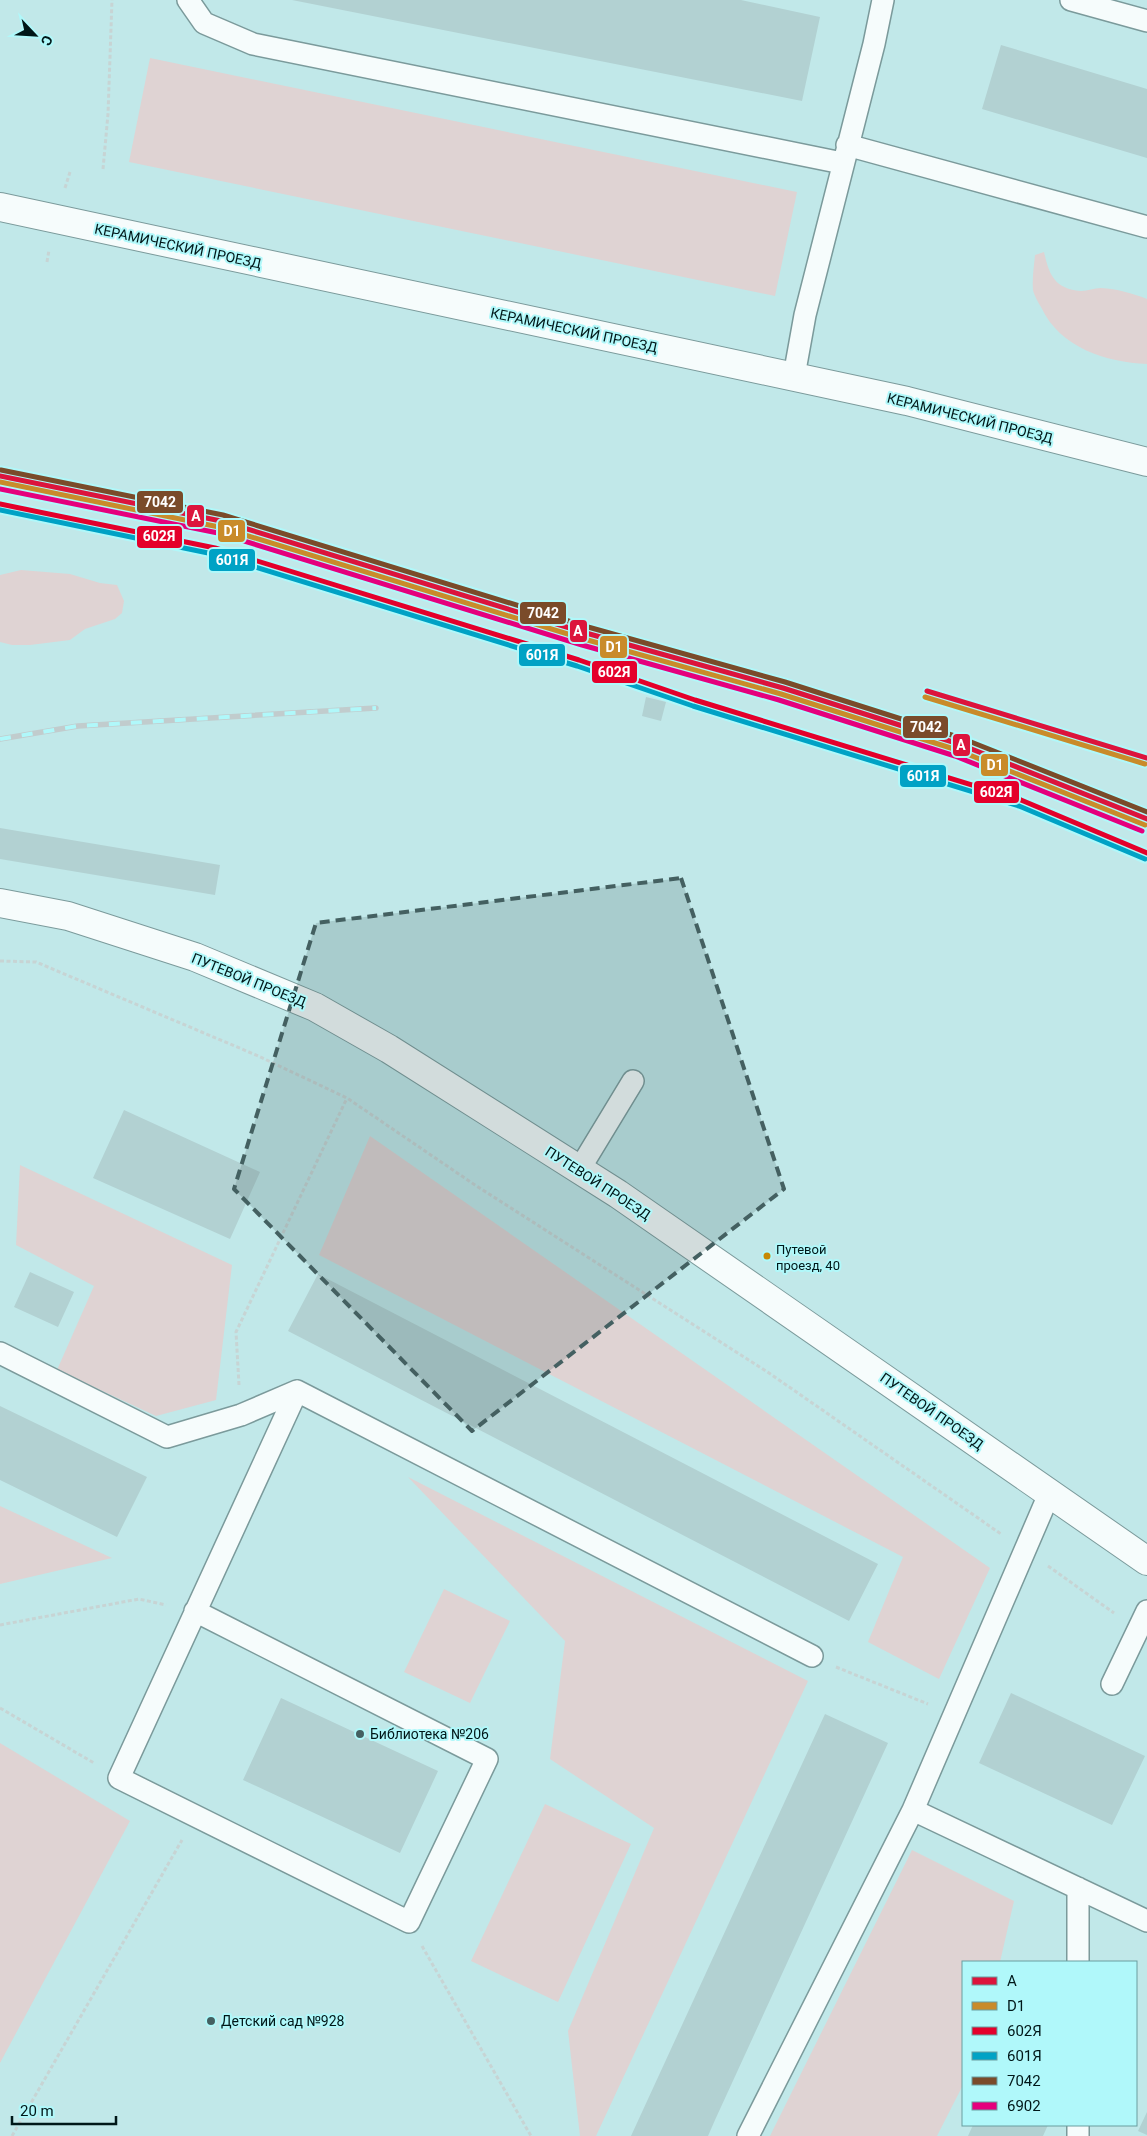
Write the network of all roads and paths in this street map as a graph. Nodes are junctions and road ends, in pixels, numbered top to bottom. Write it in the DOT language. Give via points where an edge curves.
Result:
graph roads {
  1 [pos="112,0"];
  2 [pos="188,0"];
  3 [pos="883,0"];
  4 [pos="1071,0"];
  5 [pos="1147,21"];
  6 [pos="845,154"];
  7 [pos="104,169"];
  8 [pos="0,207"];
  9 [pos="1147,227"];
  10 [pos="794,376"];
  11 [pos="1147,462"];
  12 [pos="0,903"];
  13 [pos="0,961"];
  14 [pos="633,1081"];
  15 [pos="347,1098"];
  16 [pos="579,1170"];
  17 [pos="0,1353"];
  18 [pos="297,1392"];
  19 [pos="241,1415"];
  20 [pos="1050,1492"];
  21 [pos="1025,1550"];
  22 [pos="1147,1561"];
  23 [pos="195,1611"];
  24 [pos="1142,1620"];
  25 [pos="0,1625"];
  26 [pos="812,1656"];
  27 [pos="1112,1684"];
  28 [pos="0,1708"];
  29 [pos="954,1714"];
  30 [pos="119,1778"];
  31 [pos="912,1810"];
  32 [pos="196,1816"];
  33 [pos="1078,1888"];
  34 [pos="1147,1921"];
  35 [pos="409,1922"];
  36 [pos="1078,1961"];
  37 [pos="12,2136"];
  38 [pos="531,2136"];
  39 [pos="748,2136"];
  1 -- 7 [label="path"];
  2 -- 6 [label="lane" via="204,23 253,44"];
  3 -- 6 [label="lane"];
  4 -- 5 [label="lane"];
  6 -- 9 [label="lane"];
  6 -- 10 [label="lane" via="805,315"];
  8 -- 10 [label="street, КЕРАМИЧЕСКИЙ ПРОЕЗД"];
  10 -- 11 [label="street, КЕРАМИЧЕСКИЙ ПРОЕЗД"];
  12 -- 16 [label="street, ПУТЕВОЙ ПРОЕЗД" via="68,916 195,957 315,1007 389,1049"];
  13 -- 15 [label="path" via="36,962 256,1055"];
  14 -- 16 [label="lane"];
  15 -- 19 [label="path" via="236,1332"];
  15 -- 21 [label="path" via="475,1185 769,1373"];
  16 -- 20 [label="street, ПУТЕВОЙ ПРОЕЗД"];
  17 -- 19 [label="lane" via="167,1437"];
  18 -- 19 [label="lane"];
  18 -- 23 [label="lane"];
  18 -- 26 [label="lane"];
  20 -- 21 [label="lane"];
  20 -- 22 [label="street, ПУТЕВОЙ ПРОЕЗД"];
  21 -- 24 [label="path"];
  21 -- 29 [label="lane"];
  23 -- 25 [label="path" via="139,1600"];
  23 -- 30 [label="lane"];
  23 -- 35 [label="lane" via="487,1758"];
  24 -- 27 [label="lane"];
  26 -- 29 [label="path"];
  28 -- 30 [label="path"];
  29 -- 31 [label="lane"];
  30 -- 32 [label="lane"];
  31 -- 33 [label="lane"];
  31 -- 39 [label="lane"];
  32 -- 35 [label="lane"];
  32 -- 37 [label="path"];
  33 -- 34 [label="lane"];
  33 -- 36 [label="lane"];
  35 -- 38 [label="path"];
}
